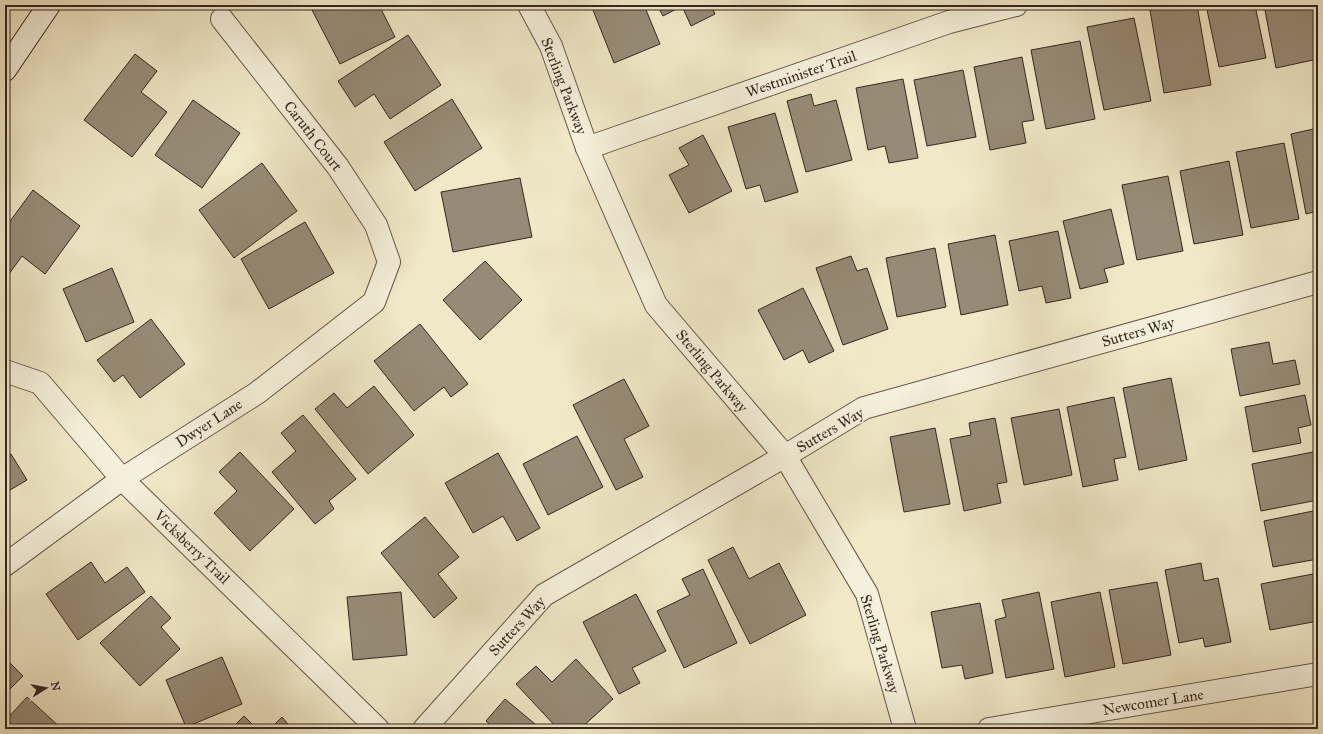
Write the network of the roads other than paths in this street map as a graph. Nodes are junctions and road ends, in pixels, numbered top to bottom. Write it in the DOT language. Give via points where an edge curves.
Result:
graph roads {
  1 [pos="49,5"];
  2 [pos="529,5"];
  3 [pos="1016,5"];
  4 [pos="947,14"];
  5 [pos="222,19"];
  6 [pos="5,70"];
  7 [pos="588,148"];
  8 [pos="389,262"];
  9 [pos="1318,282"];
  10 [pos="5,371"];
  11 [pos="785,456"];
  12 [pos="122,479"];
  13 [pos="5,565"];
  14 [pos="1318,674"];
  15 [pos="378,729"];
  16 [pos="424,729"];
  17 [pos="905,729"];
  18 [pos="989,729"];
  1 -- 6 [label="street"];
  2 -- 7 [label="street, Sterling Parkway" via="551,46"];
  3 -- 4 [label="street, Westminister Trail"];
  4 -- 7 [label="street, Westminister Trail"];
  5 -- 8 [label="street, Caruth Court" via="338,167 376,225"];
  7 -- 11 [label="street, Sterling Parkway" via="656,305"];
  8 -- 12 [label="street, Dwyer Lane" via="374,302 256,393"];
  9 -- 11 [label="street, Sutters Way" via="864,408"];
  10 -- 12 [label="street, Vicksberry Trail" via="40,383"];
  11 -- 16 [label="street, Sutters Way" via="544,595"];
  11 -- 17 [label="street, Sterling Parkway" via="867,594"];
  12 -- 13 [label="street, Dwyer Lane"];
  12 -- 15 [label="street, Vicksberry Trail"];
  14 -- 18 [label="street, Newcomer Lane"];
}
